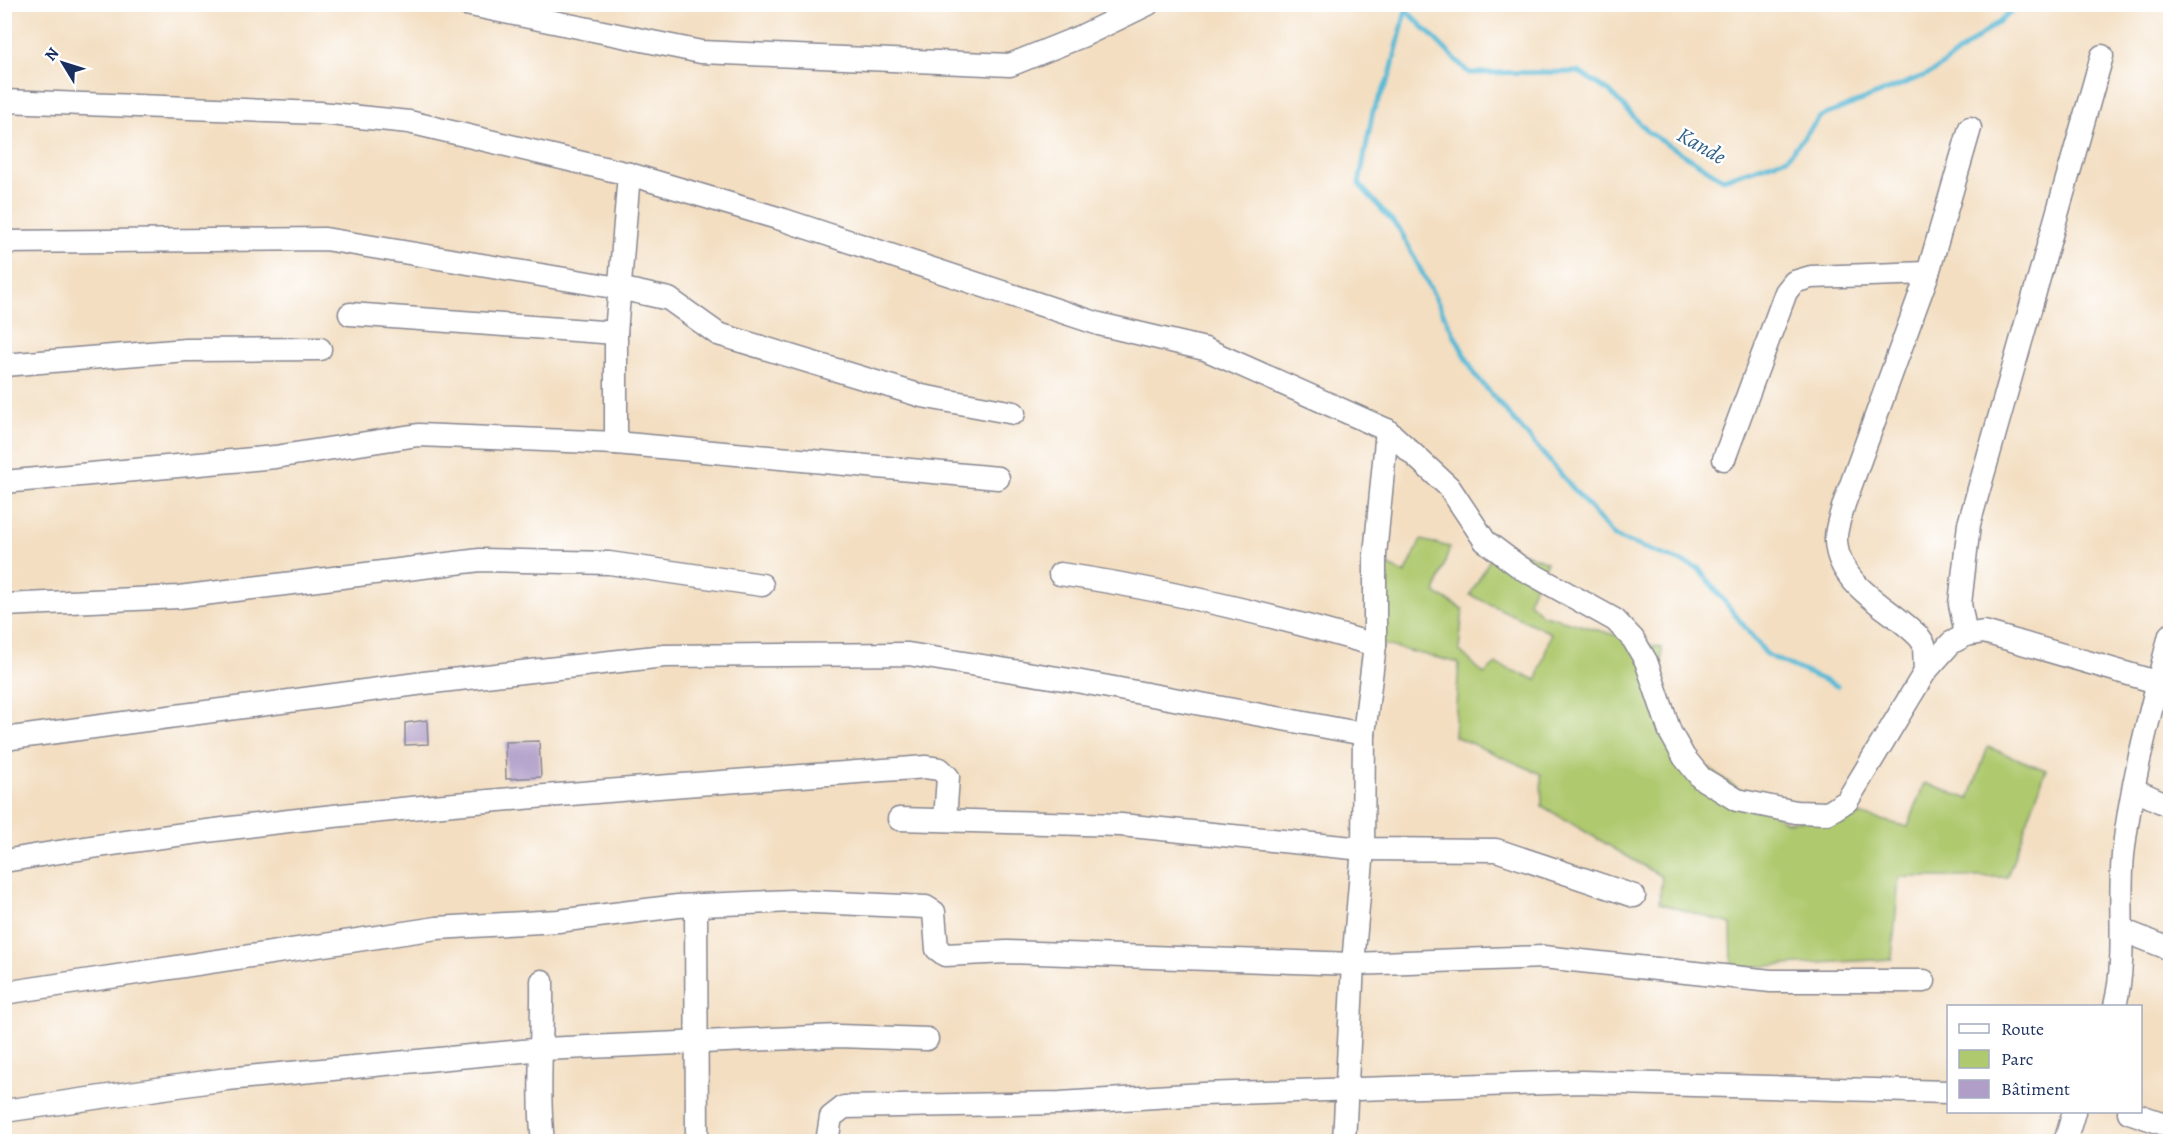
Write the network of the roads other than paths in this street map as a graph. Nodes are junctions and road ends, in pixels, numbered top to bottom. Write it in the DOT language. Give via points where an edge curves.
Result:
graph roads {
  1 [pos="466,4"];
  2 [pos="1148,4"];
  3 [pos="2102,56"];
  4 [pos="4,101"];
  5 [pos="1970,128"];
  6 [pos="629,174"];
  7 [pos="4,242"];
  8 [pos="1928,273"];
  9 [pos="619,288"];
  10 [pos="350,314"];
  11 [pos="616,333"];
  12 [pos="320,349"];
  13 [pos="4,365"];
  14 [pos="1014,413"];
  15 [pos="1387,430"];
  16 [pos="616,443"];
  17 [pos="1724,459"];
  18 [pos="998,478"];
  19 [pos="4,482"];
  20 [pos="1060,574"];
  21 [pos="762,585"];
  22 [pos="4,605"];
  23 [pos="1966,635"];
  24 [pos="2170,635"];
  25 [pos="1375,645"];
  26 [pos="1925,672"];
  27 [pos="2164,684"];
  28 [pos="1365,734"];
  29 [pos="4,739"];
  30 [pos="2134,790"];
  31 [pos="2170,806"];
  32 [pos="899,819"];
  33 [pos="945,820"];
  34 [pos="1363,849"];
  35 [pos="4,861"];
  36 [pos="1634,896"];
  37 [pos="696,905"];
  38 [pos="2122,930"];
  39 [pos="2170,949"];
  40 [pos="1353,964"];
  41 [pos="542,981"];
  42 [pos="1924,981"];
  43 [pos="4,993"];
  44 [pos="2115,1005"];
  45 [pos="927,1039"];
  46 [pos="697,1042"];
  47 [pos="543,1049"];
  48 [pos="1349,1088"];
  49 [pos="1947,1092"];
  50 [pos="4,1111"];
  51 [pos="2074,1113"];
  52 [pos="2132,1113"];
  53 [pos="2170,1126"];
  54 [pos="543,1142"];
  55 [pos="698,1142"];
  56 [pos="826,1142"];
  57 [pos="1344,1142"];
  58 [pos="2065,1142"];
  1 -- 2 [label="street" via="701,52 1010,65"];
  3 -- 23 [label="street" via="1969,524 1960,604"];
  4 -- 6 [label="street" via="320,113 410,122"];
  5 -- 8 [label="street"];
  6 -- 9 [label="street"];
  6 -- 15 [label="street" via="784,220 1099,324 1205,349"];
  7 -- 9 [label="street" via="325,239"];
  8 -- 17 [label="street" via="1811,277 1794,282 1786,292"];
  8 -- 26 [label="street" via="1844,504 1836,538 1838,559 1853,580 1924,644"];
  9 -- 11 [label="street"];
  9 -- 14 [label="street" via="669,299 718,334 922,396"];
  10 -- 11 [label="street"];
  11 -- 16 [label="street"];
  12 -- 13 [label="street" via="186,350"];
  15 -- 25 [label="street" via="1375,555"];
  15 -- 26 [label="street" via="1449,487 1485,541 1521,568 1615,620 1633,639 1646,661 1670,732 1684,757 1701,778 1737,800 1796,812 1828,813 1847,801"];
  16 -- 18 [label="street"];
  16 -- 19 [label="street" via="418,435 274,457"];
  20 -- 25 [label="street" via="1267,613"];
  21 -- 22 [label="street" via="609,563 480,560 179,597"];
  23 -- 26 [label="street" via="1951,643"];
  23 -- 27 [label="street" via="1984,632"];
  24 -- 27 [label="street"];
  25 -- 28 [label="street"];
  27 -- 30 [label="street"];
  28 -- 29 [label="street" via="908,654 664,656 424,683"];
  28 -- 34 [label="street"];
  30 -- 31 [label="street"];
  30 -- 38 [label="street" via="2123,854"];
  32 -- 33 [label="street"];
  33 -- 34 [label="street" via="1121,825"];
  33 -- 35 [label="street" via="948,777 940,769 925,767 264,822"];
  34 -- 36 [label="street" via="1496,850"];
  34 -- 40 [label="street"];
  37 -- 40 [label="street" via="792,901 920,906 934,912 937,949 945,955 1007,952"];
  37 -- 43 [label="street" via="558,921 437,928"];
  37 -- 46 [label="street"];
  38 -- 39 [label="street"];
  38 -- 44 [label="street"];
  40 -- 42 [label="street" via="1543,957 1771,981"];
  40 -- 48 [label="street"];
  41 -- 47 [label="street"];
  45 -- 46 [label="street" via="838,1036"];
  46 -- 47 [label="street"];
  46 -- 55 [label="street"];
  47 -- 50 [label="street" via="227,1079"];
  47 -- 54 [label="street" via="539,1106"];
  48 -- 49 [label="street" via="1581,1082"];
  48 -- 56 [label="street" via="1060,1103 844,1107 831,1117"];
  48 -- 57 [label="street"];
  51 -- 58 [label="street"];
  52 -- 53 [label="street"];
}
